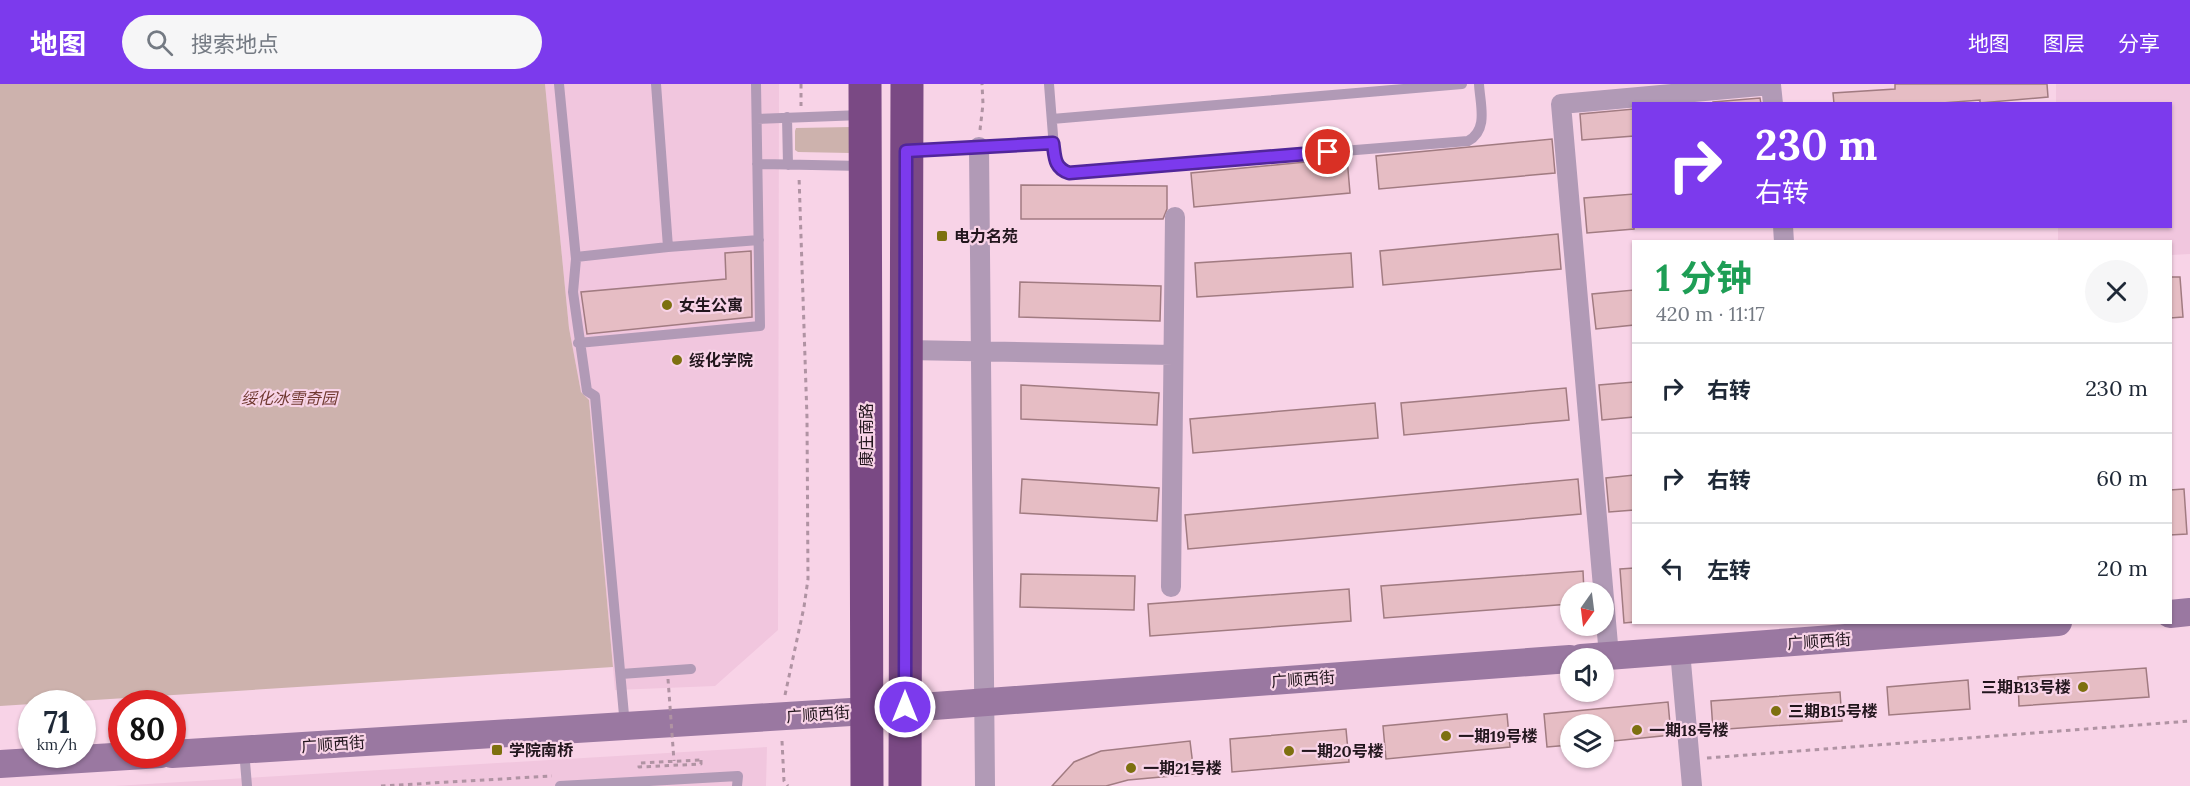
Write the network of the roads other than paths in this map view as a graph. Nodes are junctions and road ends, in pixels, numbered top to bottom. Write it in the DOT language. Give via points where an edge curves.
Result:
graph roads {
  1 [pos="559,84"];
  2 [pos="656,84"];
  3 [pos="756,84"];
  4 [pos="907,84"];
  5 [pos="1049,84"];
  6 [pos="1462,84"];
  7 [pos="1479,84"];
  8 [pos="865,99"];
  9 [pos="1773,102"];
  10 [pos="787,117"];
  11 [pos="757,118"];
  12 [pos="1052,118"];
  13 [pos="1053,143"];
  14 [pos="979,147"];
  15 [pos="906,151"];
  16 [pos="757,164"];
  17 [pos="793,165"];
  18 [pos="865,166"];
  19 [pos="1175,218"];
  20 [pos="759,240"];
  21 [pos="668,247"];
  22 [pos="576,257"];
  23 [pos="578,343"];
  24 [pos="906,350"];
  25 [pos="981,351"];
  26 [pos="1173,355"];
  27 [pos="1171,586"];
  28 [pos="2190,612"];
  29 [pos="2172,614"];
  30 [pos="2032,624"];
  31 [pos="1608,648"];
  32 [pos="1680,651"];
  33 [pos="1614,657"];
  34 [pos="1560,660"];
  35 [pos="692,669"];
  36 [pos="621,674"];
  37 [pos="985,701"];
  38 [pos="905,707"];
  39 [pos="867,711"];
  40 [pos="625,726"];
  41 [pos="243,750"];
  42 [pos="186,753"];
  43 [pos="108,757"];
  44 [pos="0,764"];
  45 [pos="247,786"];
  46 [pos="560,786"];
  47 [pos="738,786"];
  48 [pos="867,786"];
  49 [pos="905,786"];
  50 [pos="985,786"];
  51 [pos="1692,786"];
  1 -- 22 [label="lane"];
  2 -- 21 [label="lane"];
  3 -- 11 [label="lane"];
  4 -- 15 [label="highway"];
  5 -- 12 [label="lane"];
  6 -- 12 [label="lane"];
  7 -- 13 [label="lane" via="1481,130 1468,141 1069,173 1055,161"];
  8 -- 10 [label="lane" via="802,117"];
  8 -- 18 [label="highway, 康庄南路"];
  9 -- 31 [label="street" via="1771,85 1562,104"];
  10 -- 11 [label="lane"];
  10 -- 17 [label="lane"];
  11 -- 16 [label="lane"];
  12 -- 13 [label="lane"];
  13 -- 14 [label="lane"];
  14 -- 15 [label="lane"];
  14 -- 25 [label="street"];
  15 -- 24 [label="highway"];
  16 -- 17 [label="lane"];
  16 -- 20 [label="lane"];
  17 -- 18 [label="lane"];
  18 -- 39 [label="highway, 康庄南路"];
  19 -- 26 [label="street"];
  20 -- 21 [label="lane"];
  20 -- 23 [label="lane" via="760,326"];
  21 -- 22 [label="lane"];
  22 -- 23 [label="lane" via="573,292"];
  23 -- 36 [label="lane" via="587,391 595,396"];
  24 -- 25 [label="street"];
  24 -- 38 [label="highway"];
  25 -- 26 [label="street"];
  25 -- 37 [label="street"];
  26 -- 27 [label="street"];
  28 -- 29 [label="main road"];
  30 -- 32 [label="main road, 广顺西街"];
  32 -- 33 [label="main road, 广顺西街"];
  32 -- 51 [label="street"];
  34 -- 37 [label="main road, 广顺西街"];
  35 -- 36 [label="lane"];
  36 -- 40 [label="lane"];
  37 -- 38 [label="main road, 广顺西街"];
  37 -- 50 [label="street"];
  38 -- 39 [label="main road, 广顺西街"];
  38 -- 49 [label="highway"];
  39 -- 40 [label="main road, 广顺西街"];
  39 -- 48 [label="highway, 康庄南路"];
  40 -- 41 [label="main road, 广顺西街"];
  41 -- 42 [label="main road, 广顺西街"];
  41 -- 45 [label="lane"];
  43 -- 44 [label="main road"];
  46 -- 47 [label="lane" via="738,776"];
}
